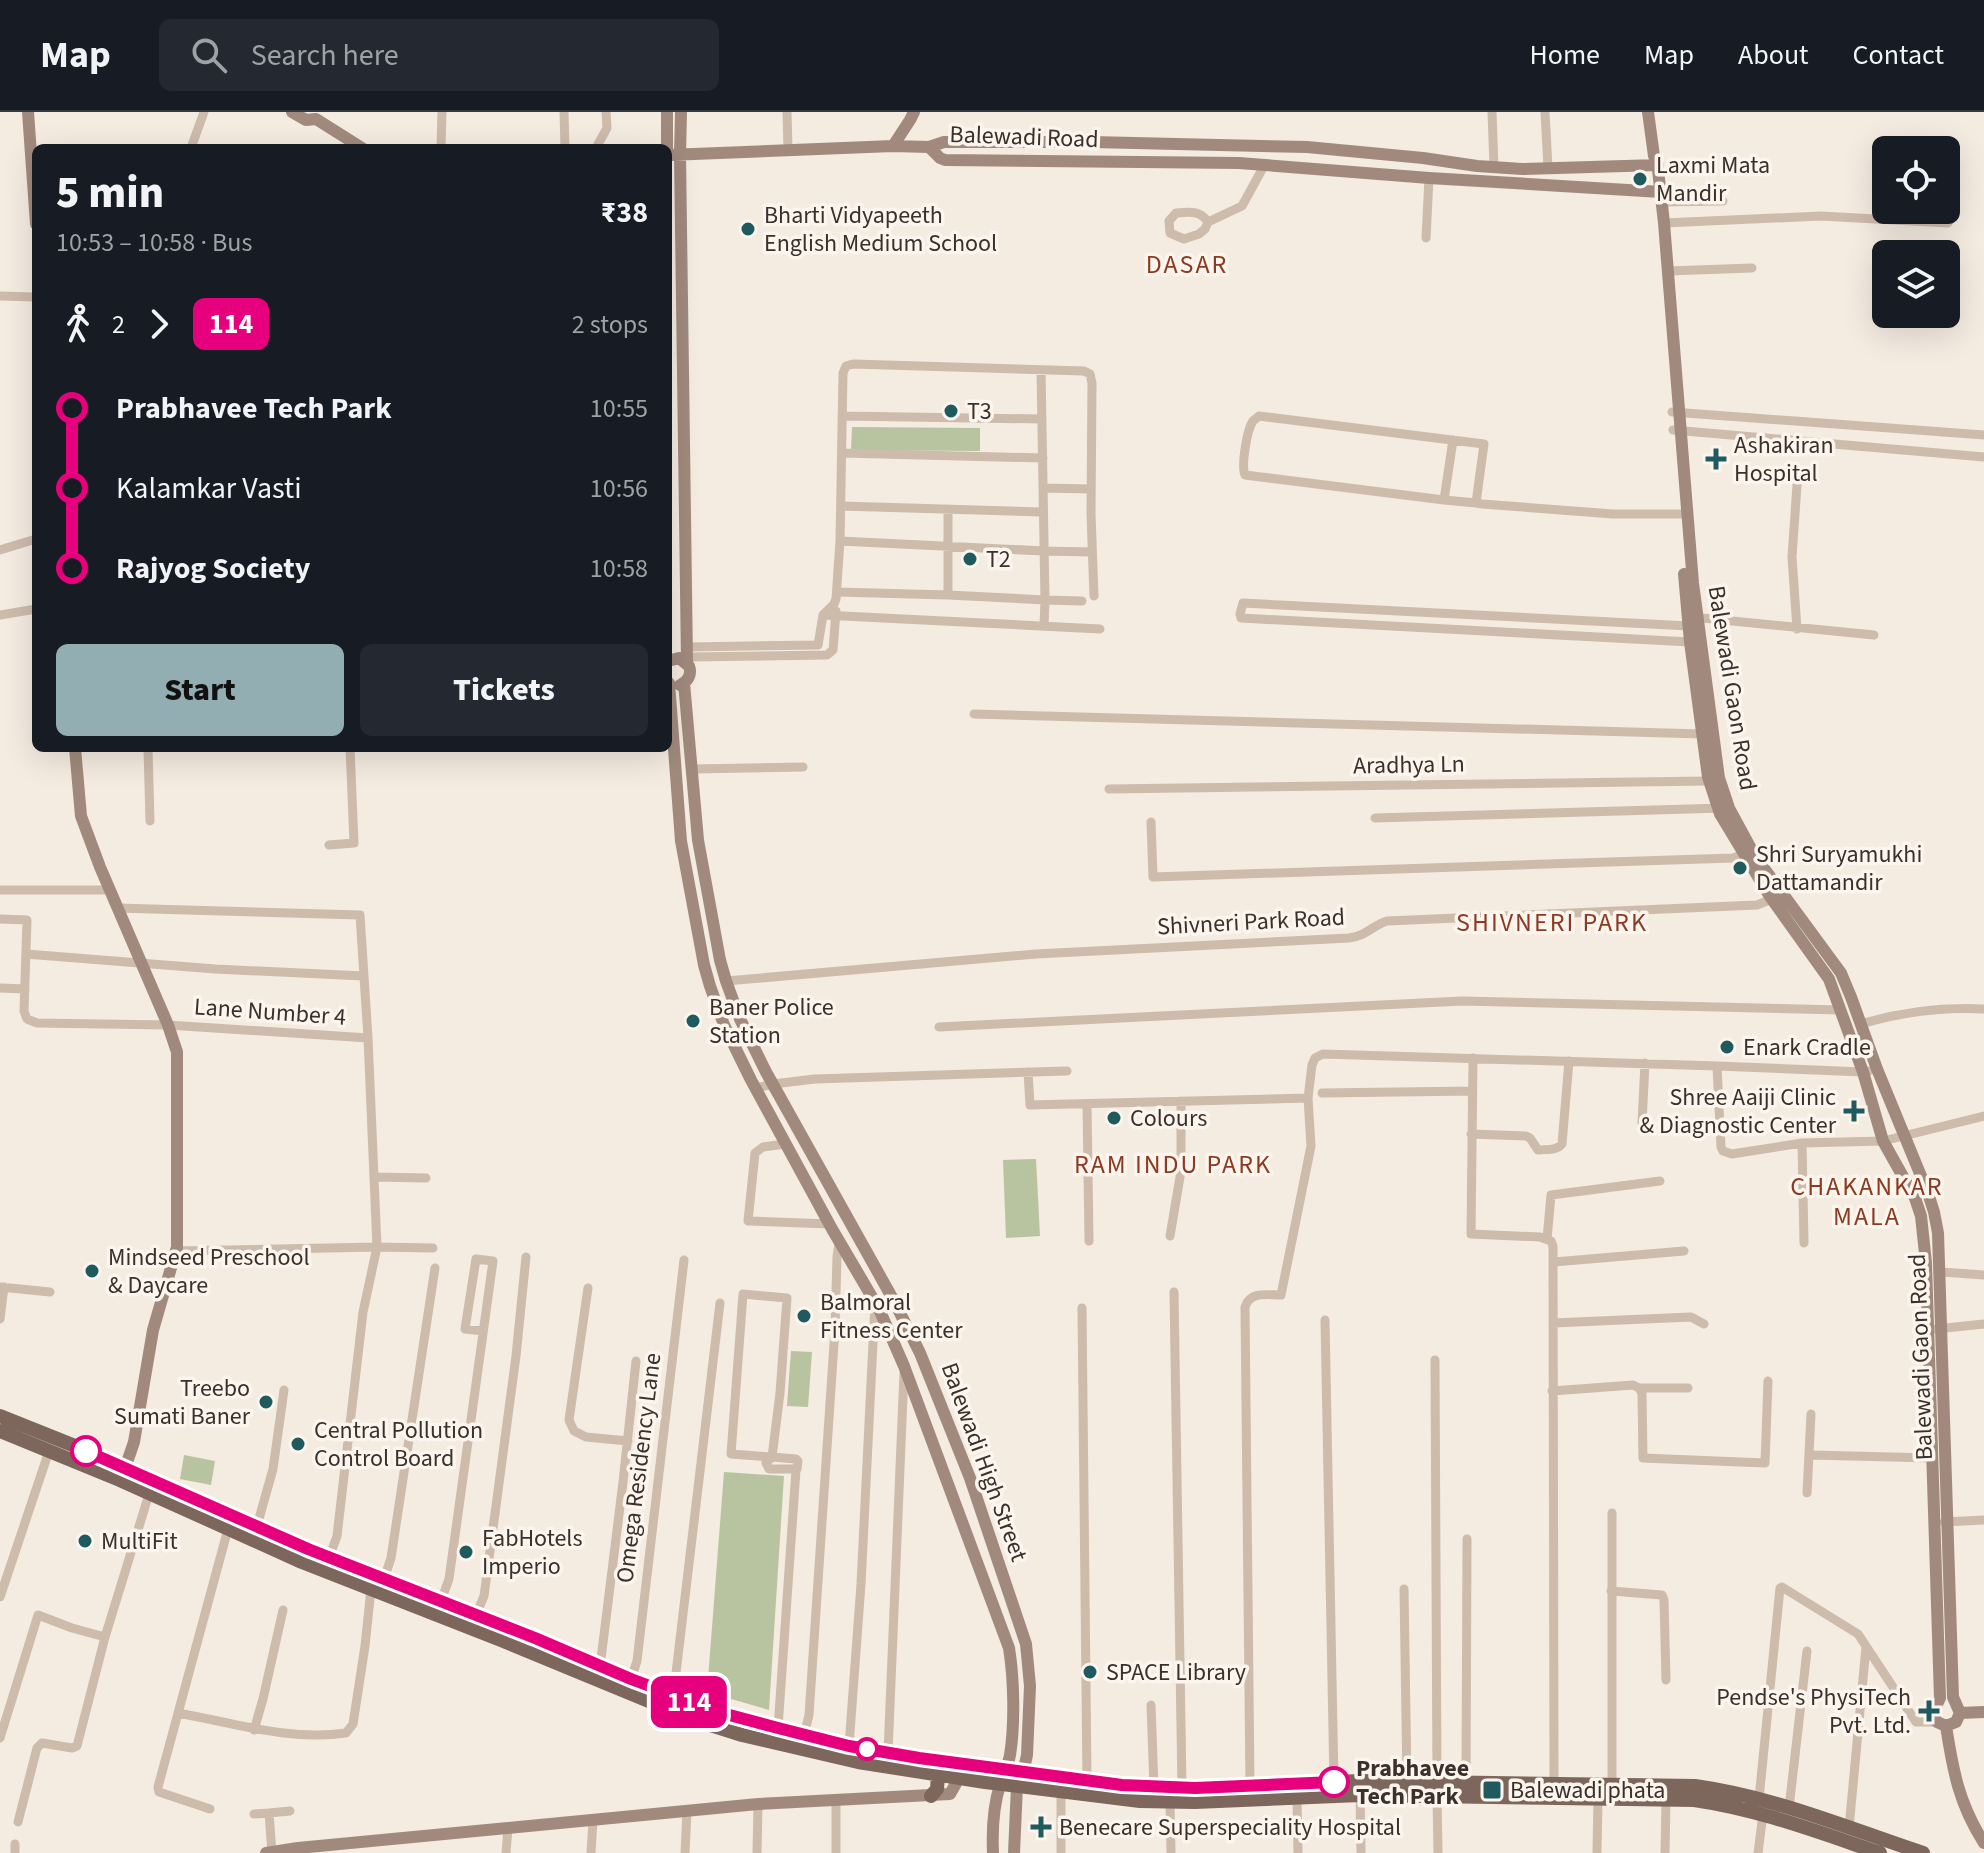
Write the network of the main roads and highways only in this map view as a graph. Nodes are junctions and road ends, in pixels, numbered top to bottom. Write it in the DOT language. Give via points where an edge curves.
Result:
graph roads {
  1 [pos="28,112"];
  2 [pos="292,112"];
  3 [pos="667,112"];
  4 [pos="681,112"];
  5 [pos="926,112"];
  6 [pos="1648,112"];
  7 [pos="911,115"];
  8 [pos="315,116"];
  9 [pos="356,144"];
  10 [pos="667,144"];
  11 [pos="893,146"];
  12 [pos="929,147"];
  13 [pos="674,155"];
  14 [pos="1430,159"];
  15 [pos="1655,163"];
  16 [pos="1605,166"];
  17 [pos="32,168"];
  18 [pos="1429,178"];
  19 [pos="1605,188"];
  20 [pos="1659,195"];
  21 [pos="1675,413"];
  22 [pos="1691,620"];
  23 [pos="687,655"];
  24 [pos="672,660"];
  25 [pos="684,683"];
  26 [pos="672,684"];
  27 [pos="672,740"];
  28 [pos="75,752"];
  29 [pos="1724,808"];
  30 [pos="753,1046"];
  31 [pos="738,1053"];
  32 [pos="0,1416"];
  33 [pos="0,1431"];
  34 [pos="123,1474"];
  35 [pos="1939,1703"];
  36 [pos="1957,1708"];
  37 [pos="1984,1712"];
  38 [pos="1942,1724"];
  39 [pos="938,1775"];
  40 [pos="1003,1777"];
  41 [pos="959,1778"];
  42 [pos="1020,1780"];
  43 [pos="1325,1787"];
  44 [pos="1437,1789"];
  45 [pos="931,1796"];
  46 [pos="1984,1843"];
  47 [pos="336,1849"];
  48 [pos="270,1853"];
  49 [pos="993,1853"];
  50 [pos="1014,1853"];
  51 [pos="1880,1853"];
  52 [pos="1923,1853"];
  1 -- 17 [label="main road"];
  2 -- 8 [label="main road" via="306,120"];
  3 -- 10 [label="main road"];
  4 -- 13 [label="main road"];
  5 -- 7 [label="main road"];
  6 -- 15 [label="main road, Balewadi Gaon Road"];
  7 -- 11 [label="main road"];
  8 -- 9 [label="main road"];
  11 -- 12 [label="main road"];
  11 -- 13 [label="main road"];
  12 -- 14 [label="main road, Balewadi Road" via="944,142 1262,145"];
  12 -- 18 [label="main road, Balewadi Road" via="945,160 1239,163"];
  13 -- 23 [label="main road"];
  14 -- 16 [label="main road, Balewadi Road" via="1494,167"];
  14 -- 18 [label="main road"];
  15 -- 16 [label="main road, Balewadi Road"];
  15 -- 20 [label="main road, Balewadi Gaon Road"];
  16 -- 19 [label="main road"];
  18 -- 19 [label="main road, Balewadi Road"];
  19 -- 20 [label="main road, Balewadi Road"];
  20 -- 21 [label="main road, Balewadi Gaon Road"];
  20 -- 21 [label="main road, Balewadi Gaon Road"];
  21 -- 22 [label="main road, Balewadi Gaon Road"];
  22 -- 29 [label="main road, Balewadi Gaon Road"];
  22 -- 29 [label="main road, Balewadi Gaon Road" via="1709,781"];
  23 -- 24 [label="main road"];
  23 -- 25 [label="main road, Balewadi High Street" via="690,673"];
  25 -- 26 [label="main road"];
  25 -- 30 [label="main road, Balewadi High Street" via="698,840 720,960"];
  27 -- 31 [label="main road, Balewadi High Street" via="681,841 704,965"];
  28 -- 34 [label="main road" via="81,816 177,1058 176,1251 153,1330 134,1442"];
  29 -- 35 [label="main road, Balewadi Gaon Road" via="1744,854 1829,979 1883,1141 1921,1216"];
  29 -- 36 [label="main road, Balewadi Gaon Road" via="1841,973 1934,1212 1941,1272"];
  30 -- 31 [label="main road"];
  30 -- 42 [label="main road, Balewadi High Street" via="894,1301 970,1478 1026,1644 1027,1755"];
  31 -- 40 [label="main road, Balewadi High Street" via="904,1366 1009,1648 1010,1755"];
  32 -- 34 [label="main road"];
  33 -- 34 [label="main road"];
  34 -- 39 [label="main road" via="149,1494 302,1562 695,1720 858,1762"];
  34 -- 40 [label="main road" via="722,1713"];
  35 -- 36 [label="main road" via="1947,1700"];
  35 -- 38 [label="main road" via="1933,1713"];
  36 -- 37 [label="main road"];
  36 -- 38 [label="main road" via="1956,1722"];
  38 -- 46 [label="main road" via="1966,1810"];
  39 -- 41 [label="main road"];
  39 -- 45 [label="main road"];
  40 -- 41 [label="main road"];
  40 -- 42 [label="main road"];
  40 -- 49 [label="main road, Balewadi High Street" via="992,1824"];
  41 -- 45 [label="main road" via="950,1794"];
  42 -- 43 [label="main road" via="1182,1788"];
  42 -- 43 [label="main road" via="1061,1792 1170,1802 1297,1798"];
  42 -- 50 [label="main road, Balewadi High Street"];
  43 -- 44 [label="main road" via="1407,1782"];
  43 -- 44 [label="main road" via="1360,1795"];
  44 -- 51 [label="main road" via="1714,1803"];
  44 -- 52 [label="main road" via="1466,1783 1695,1786 1759,1799"];
  45 -- 47 [label="main road" via="758,1804"];
  47 -- 48 [label="main road"];
}
